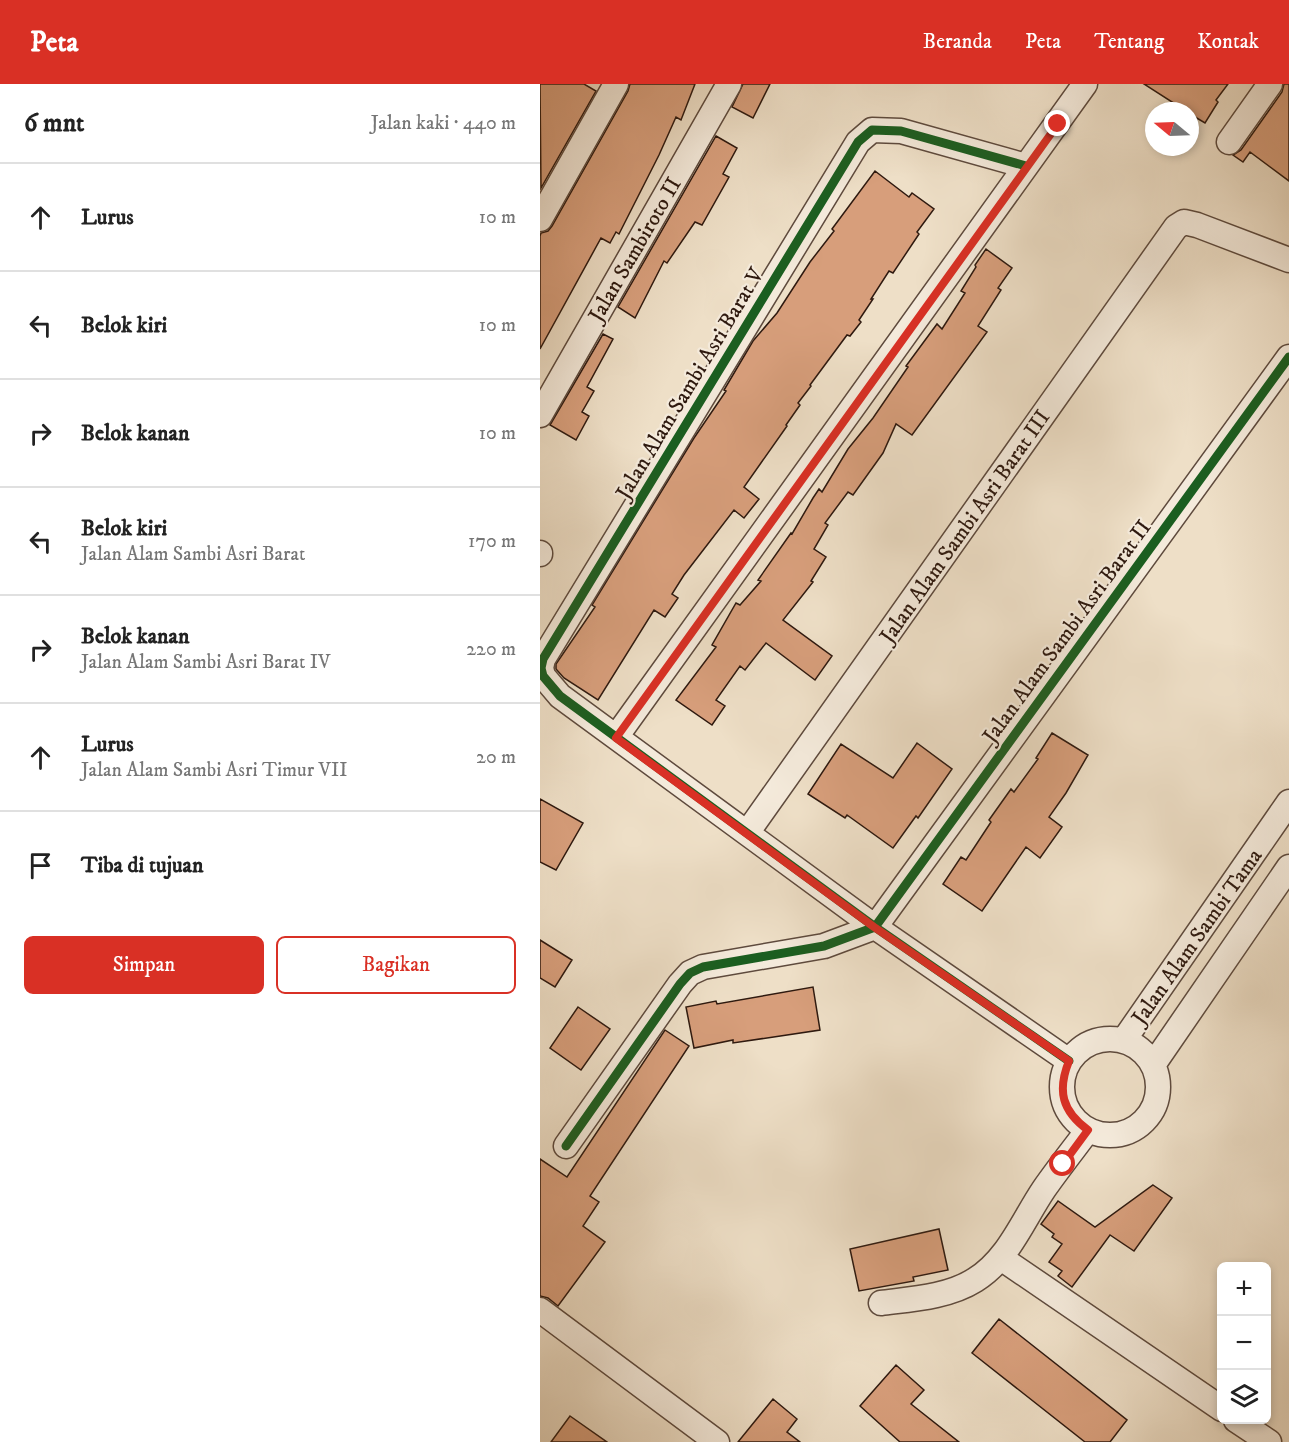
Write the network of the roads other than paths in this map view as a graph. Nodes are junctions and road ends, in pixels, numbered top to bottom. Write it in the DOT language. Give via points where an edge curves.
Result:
graph roads {
  1 [pos="616,84"];
  2 [pos="729,84"];
  3 [pos="1085,84"];
  4 [pos="1270,84"];
  5 [pos="1229,142"];
  6 [pos="1030,161"];
  7 [pos="540,219"];
  8 [pos="1289,260"];
  9 [pos="1289,357"];
  10 [pos="544,423"];
  11 [pos="616,738"];
  12 [pos="1289,802"];
  13 [pos="747,833"];
  14 [pos="1289,867"];
  15 [pos="874,927"];
  16 [pos="1124,1041"];
  17 [pos="1069,1061"];
  18 [pos="1153,1065"];
  19 [pos="1088,1130"];
  20 [pos="566,1146"];
  21 [pos="1000,1258"];
  22 [pos="881,1303"];
  23 [pos="540,1310"];
  24 [pos="1217,1406"];
  25 [pos="1243,1424"];
  26 [pos="717,1442"];
  27 [pos="1269,1442"];
  1 -- 7 [label="street"];
  2 -- 10 [label="street, Jalan Sambiroto II"];
  3 -- 6 [label="street"];
  4 -- 5 [label="street"];
  6 -- 11 [label="street"];
  6 -- 11 [label="street, Jalan Alam Sambi Asri Barat V" via="901,131 872,130 858,142 543,659 543,676 560,696"];
  8 -- 13 [label="street, Jalan Alam Sambi Asri Barat III" via="1197,225 1184,222 1176,227"];
  9 -- 15 [label="street, Jalan Alam Sambi Asri Barat II"];
  11 -- 13 [label="street"];
  12 -- 16 [label="street, Jalan Alam Sambi Tama"];
  13 -- 15 [label="street"];
  14 -- 18 [label="street, Jalan Alam Sambi Tama"];
  15 -- 17 [label="street"];
  15 -- 20 [label="street" via="824,946 703,967 690,973"];
  16 -- 17 [label="street" via="1103,1039 1084,1046"];
  16 -- 18 [label="street" via="1146,1054"];
  17 -- 19 [label="street" via="1063,1076 1066,1107"];
  18 -- 19 [label="street" via="1158,1092 1146,1119 1118,1134"];
  19 -- 21 [label="street"];
  21 -- 22 [label="street" via="975,1280 956,1288"];
  21 -- 24 [label="street"];
  23 -- 26 [label="street"];
  25 -- 27 [label="street"];
}
